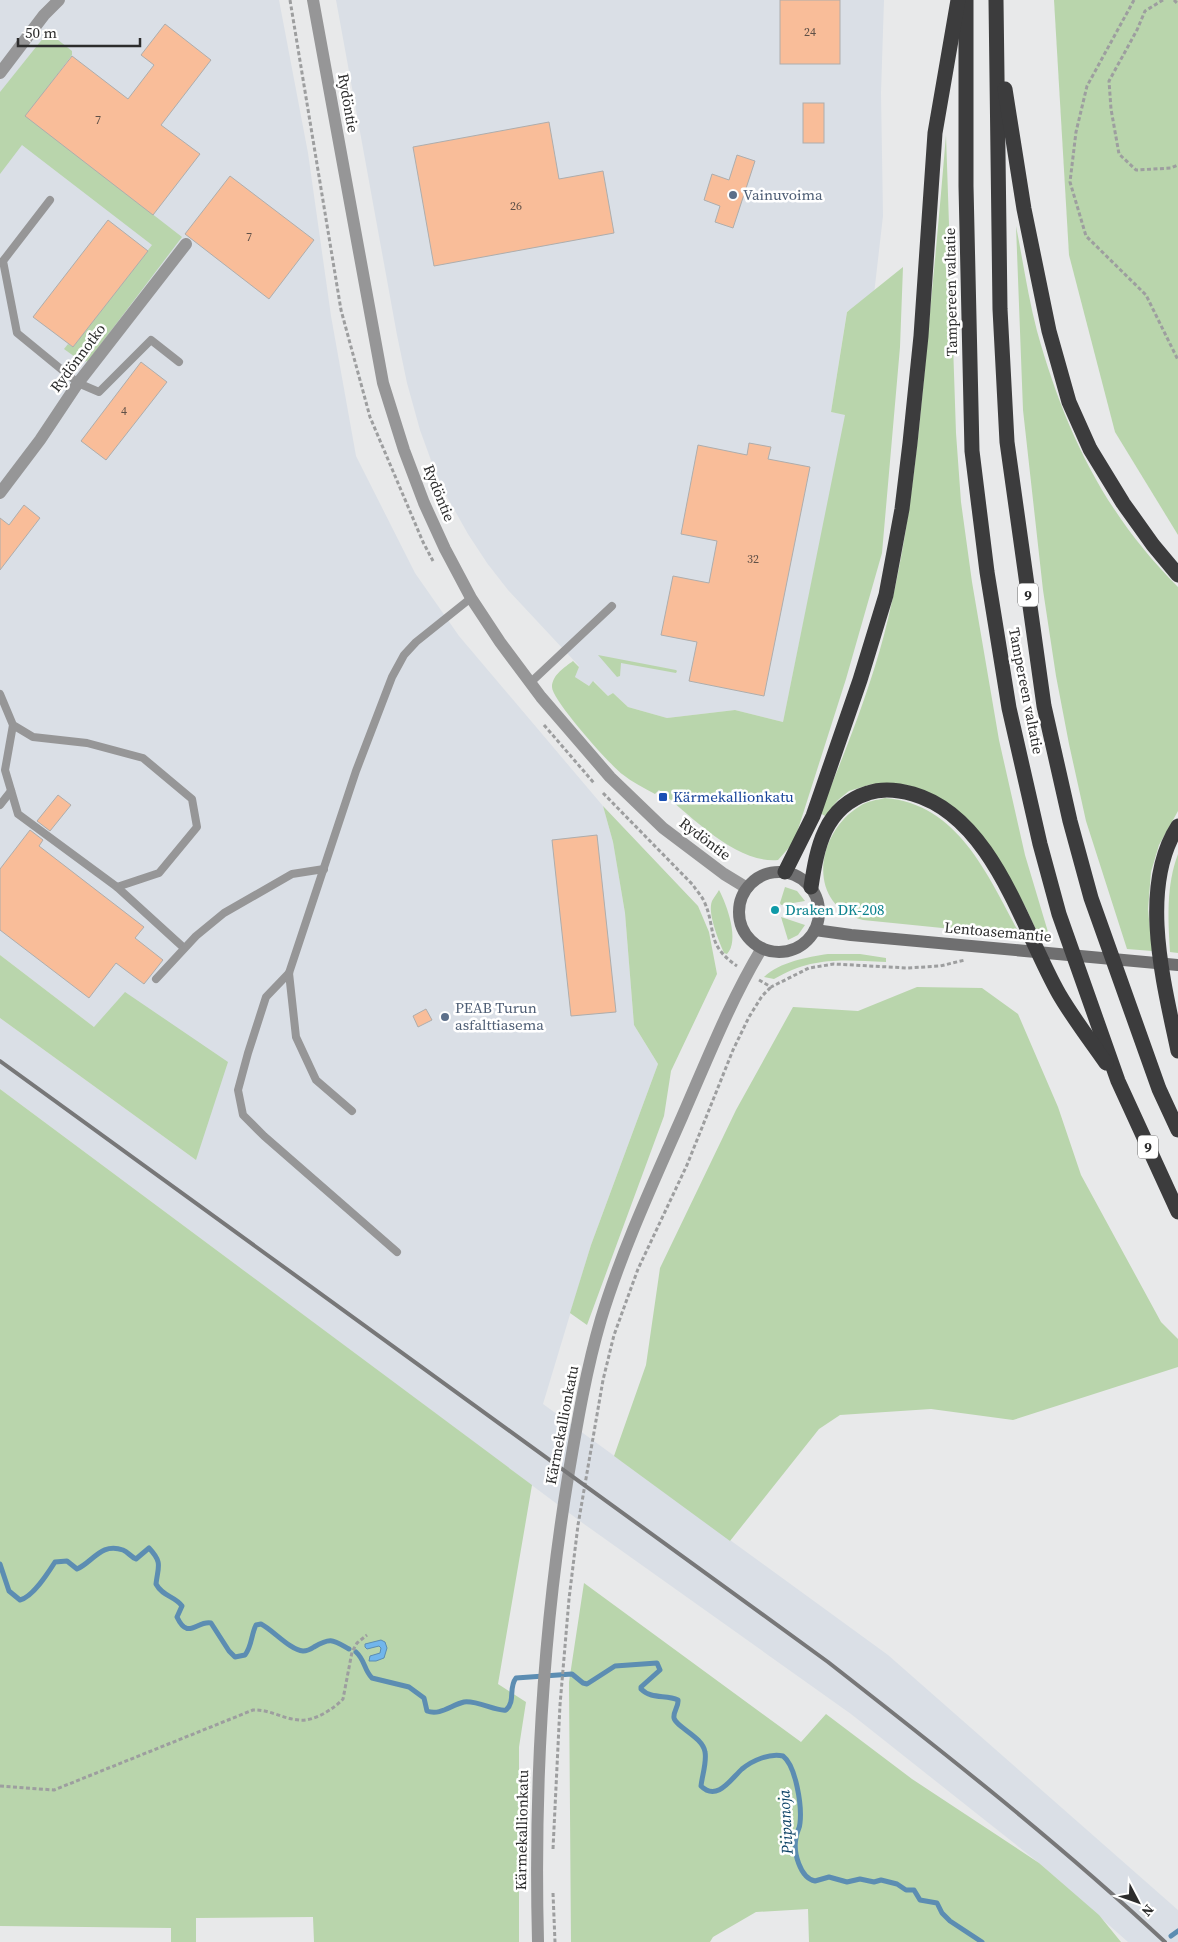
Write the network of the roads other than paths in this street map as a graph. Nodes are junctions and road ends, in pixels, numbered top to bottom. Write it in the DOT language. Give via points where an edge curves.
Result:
graph roads {
  1 [pos="59,0"];
  2 [pos="312,0"];
  3 [pos="958,0"];
  4 [pos="966,0"];
  5 [pos="996,0"];
  6 [pos="996,38"];
  7 [pos="0,73"];
  8 [pos="50,200"];
  9 [pos="186,244"];
  10 [pos="179,362"];
  11 [pos="78,383"];
  12 [pos="0,493"];
  13 [pos="1178,575"];
  14 [pos="471,598"];
  15 [pos="612,606"];
  16 [pos="530,683"];
  17 [pos="0,694"];
  18 [pos="14,725"];
  19 [pos="11,791"];
  20 [pos="0,805"];
  21 [pos="1178,826"];
  22 [pos="324,869"];
  23 [pos="785,872"];
  24 [pos="117,887"];
  25 [pos="811,887"];
  26 [pos="747,888"];
  27 [pos="815,930"];
  28 [pos="184,948"];
  29 [pos="762,948"];
  30 [pos="1178,965"];
  31 [pos="289,973"];
  32 [pos="156,979"];
  33 [pos="1178,1051"];
  34 [pos="1118,1081"];
  35 [pos="352,1111"];
  36 [pos="1178,1130"];
  37 [pos="1178,1212"];
  38 [pos="397,1252"];
  39 [pos="538,1942"];
  1 -- 7 [label="street"];
  2 -- 14 [label="street, Rydöntie" via="383,383 424,503"];
  3 -- 23 [label="highway" via="935,132 910,443 886,595 813,816"];
  4 -- 34 [label="highway, Tampereen valtatie / 9" via="972,451 987,572 1009,708 1040,844 1059,914"];
  5 -- 6 [label="highway, Tampereen valtatie / 9"];
  6 -- 13 [label="highway" via="1024,209 1049,331 1069,402 1090,449 1123,503"];
  6 -- 36 [label="highway, Tampereen valtatie / 9" via="1000,309 1007,442 1044,706 1091,898 1159,1088"];
  8 -- 11 [label="lane" via="3,261 17,333"];
  9 -- 11 [label="street, Rydönnotko"];
  10 -- 11 [label="lane" via="151,340 99,392"];
  11 -- 12 [label="street, Rydönnotko"];
  14 -- 16 [label="street, Rydöntie"];
  14 -- 22 [label="lane" via="416,642 404,655 392,677 356,771"];
  15 -- 16 [label="lane"];
  16 -- 26 [label="street, Rydöntie" via="634,801 663,828"];
  17 -- 18 [label="lane"];
  18 -- 19 [label="lane" via="5,770"];
  18 -- 24 [label="lane" via="33,737 87,743 143,758 192,799 197,827 160,873"];
  19 -- 20 [label="lane"];
  19 -- 24 [label="lane" via="18,814"];
  21 -- 33 [label="highway" via="1161,867 1157,920"];
  22 -- 28 [label="lane" via="292,874 238,904"];
  22 -- 31 [label="lane"];
  23 -- 25 [label="main road"];
  23 -- 26 [label="main road" via="767,874"];
  24 -- 28 [label="lane"];
  25 -- 27 [label="main road" via="818,904 819,918"];
  25 -- 34 [label="highway" via="817,850 828,823 858,797 879,790 893,790 921,796 945,809 970,832 994,866 1060,994"];
  26 -- 29 [label="main road" via="740,904 741,925 749,938"];
  27 -- 29 [label="main road" via="799,947 788,951"];
  27 -- 30 [label="main road, Lentoasemantie" via="851,936"];
  28 -- 32 [label="lane"];
  29 -- 39 [label="street, Kärmekallionkatu" via="747,973 704,1068 618,1270 586,1376 551,1598 539,1772"];
  31 -- 35 [label="lane" via="296,1037 316,1080"];
  31 -- 38 [label="lane" via="266,997 238,1090 243,1115"];
  34 -- 37 [label="highway, Tampereen valtatie / 9"];
}
